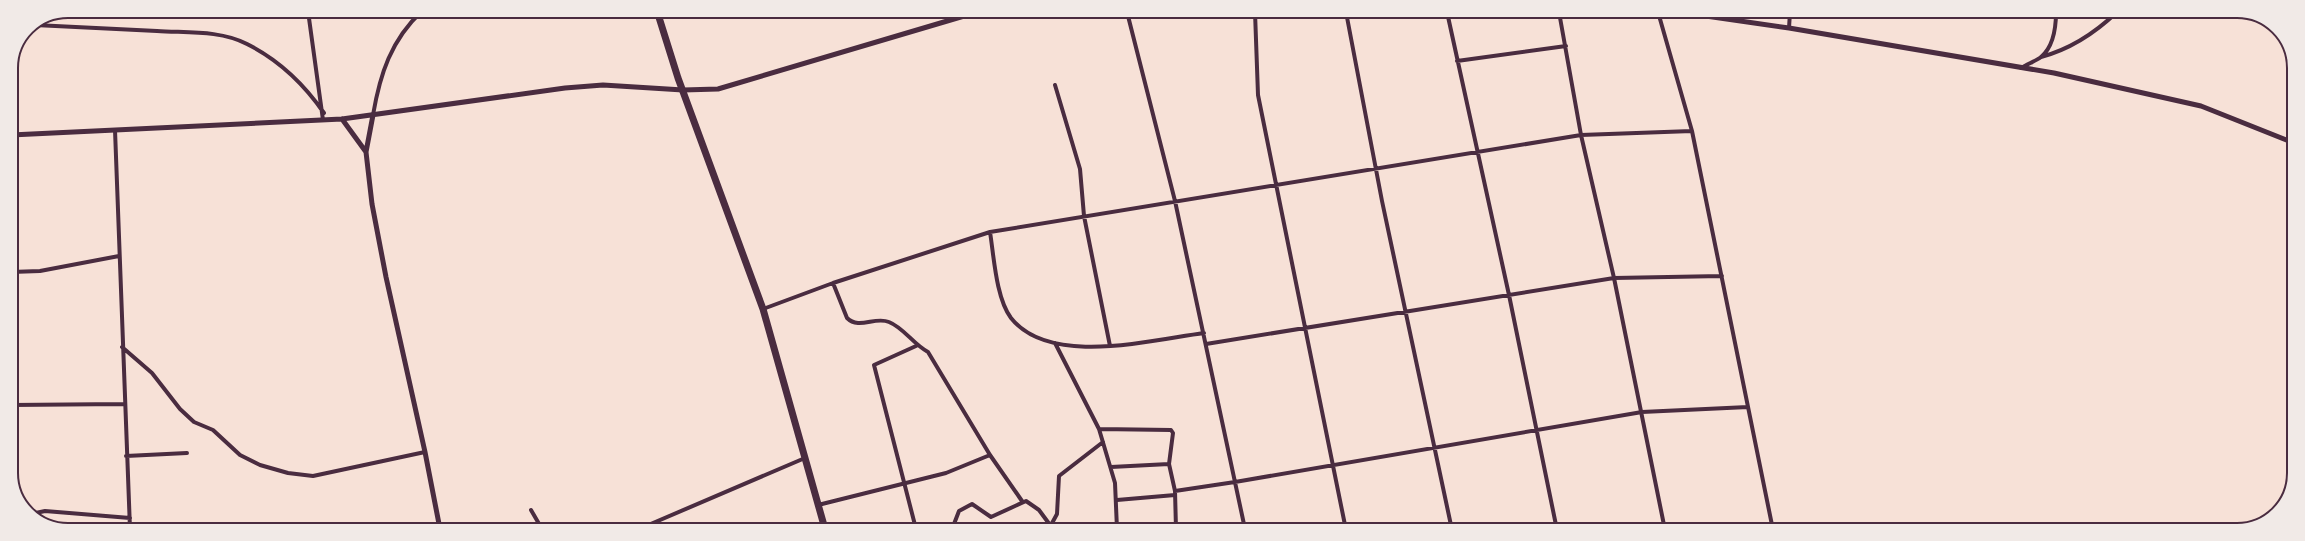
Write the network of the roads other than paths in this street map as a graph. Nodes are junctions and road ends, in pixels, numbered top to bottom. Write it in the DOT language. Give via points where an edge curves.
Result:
graph roads {
  1 [pos="309,18"];
  2 [pos="416,18"];
  3 [pos="659,18"];
  4 [pos="961,18"];
  5 [pos="1129,18"];
  6 [pos="1255,18"];
  7 [pos="1347,18"];
  8 [pos="1447,18"];
  9 [pos="1560,18"];
  10 [pos="1660,18"];
  11 [pos="1719,18"];
  12 [pos="1790,18"];
  13 [pos="2055,18"];
  14 [pos="2110,18"];
  15 [pos="1733,20"];
  16 [pos="43,25"];
  17 [pos="1789,28"];
  18 [pos="1566,46"];
  19 [pos="2041,57"];
  20 [pos="1458,61"];
  21 [pos="2020,68"];
  22 [pos="1055,85"];
  23 [pos="683,90"];
  24 [pos="324,113"];
  25 [pos="373,115"];
  26 [pos="342,119"];
  27 [pos="323,120"];
  28 [pos="115,130"];
  29 [pos="1692,131"];
  30 [pos="18,135"];
  31 [pos="1581,135"];
  32 [pos="2287,140"];
  33 [pos="366,152"];
  34 [pos="1478,152"];
  35 [pos="1376,168"];
  36 [pos="1276,185"];
  37 [pos="1175,201"];
  38 [pos="1084,216"];
  39 [pos="990,232"];
  40 [pos="119,256"];
  41 [pos="18,272"];
  42 [pos="1722,276"];
  43 [pos="1614,278"];
  44 [pos="833,283"];
  45 [pos="1510,295"];
  46 [pos="762,309"];
  47 [pos="1407,312"];
  48 [pos="1304,328"];
  49 [pos="1204,333"];
  50 [pos="1055,343"];
  51 [pos="1206,344"];
  52 [pos="916,346"];
  53 [pos="1110,346"];
  54 [pos="122,347"];
  55 [pos="124,404"];
  56 [pos="18,405"];
  57 [pos="1748,407"];
  58 [pos="1642,412"];
  59 [pos="1099,429"];
  60 [pos="1537,430"];
  61 [pos="1103,442"];
  62 [pos="1435,448"];
  63 [pos="187,452"];
  64 [pos="426,452"];
  65 [pos="990,455"];
  66 [pos="126,456"];
  67 [pos="806,458"];
  68 [pos="1169,464"];
  69 [pos="1333,465"];
  70 [pos="1111,466"];
  71 [pos="1235,482"];
  72 [pos="904,483"];
  73 [pos="1175,493"];
  74 [pos="1117,500"];
  75 [pos="1022,501"];
  76 [pos="818,505"];
  77 [pos="531,510"];
  78 [pos="38,513"];
  79 [pos="130,518"];
  80 [pos="130,523"];
  81 [pos="439,523"];
  82 [pos="539,523"];
  83 [pos="653,523"];
  84 [pos="823,523"];
  85 [pos="914,523"];
  86 [pos="954,523"];
  87 [pos="1049,523"];
  88 [pos="1054,523"];
  89 [pos="1117,523"];
  90 [pos="1176,523"];
  91 [pos="1244,523"];
  92 [pos="1345,523"];
  93 [pos="1451,523"];
  94 [pos="1556,523"];
  95 [pos="1664,523"];
  96 [pos="1772,523"];
  1 -- 24 [label="street"];
  2 -- 25 [label="street" via="397,42 387,60 378,82"];
  3 -- 23 [label="main road"];
  4 -- 23 [label="street" via="734,85 718,89"];
  5 -- 37 [label="street"];
  6 -- 36 [label="street" via="1258,95"];
  7 -- 35 [label="street"];
  8 -- 20 [label="street"];
  9 -- 18 [label="street"];
  10 -- 29 [label="street"];
  11 -- 15 [label="street"];
  12 -- 17 [label="street"];
  13 -- 19 [label="street" via="2054,33"];
  14 -- 19 [label="street" via="2093,33 2061,52"];
  15 -- 17 [label="street"];
  16 -- 24 [label="street" via="217,34 246,43 288,71"];
  17 -- 21 [label="street"];
  18 -- 20 [label="street"];
  18 -- 31 [label="street"];
  19 -- 21 [label="street"];
  20 -- 34 [label="street"];
  21 -- 32 [label="street" via="2201,106"];
  22 -- 38 [label="street" via="1080,169"];
  23 -- 25 [label="street" via="622,86 565,88 458,101"];
  23 -- 46 [label="main road"];
  24 -- 27 [label="street"];
  25 -- 26 [label="street"];
  25 -- 33 [label="street"];
  26 -- 27 [label="street"];
  26 -- 33 [label="street"];
  27 -- 28 [label="street"];
  28 -- 30 [label="street"];
  28 -- 40 [label="street"];
  29 -- 31 [label="street"];
  29 -- 42 [label="street"];
  31 -- 34 [label="street"];
  31 -- 43 [label="street"];
  33 -- 64 [label="street" via="372,204 386,277"];
  34 -- 35 [label="street"];
  34 -- 45 [label="street"];
  35 -- 36 [label="street"];
  35 -- 47 [label="street"];
  36 -- 37 [label="street"];
  36 -- 48 [label="street"];
  37 -- 38 [label="street"];
  37 -- 49 [label="street"];
  38 -- 39 [label="street"];
  38 -- 53 [label="street"];
  39 -- 44 [label="street"];
  39 -- 50 [label="street" via="1001,295 1011,317 1026,332"];
  40 -- 41 [label="street" via="40,271"];
  40 -- 54 [label="street"];
  42 -- 43 [label="street"];
  42 -- 57 [label="street"];
  43 -- 45 [label="street"];
  43 -- 58 [label="street"];
  44 -- 46 [label="street"];
  44 -- 52 [label="street" via="851,322 888,322"];
  45 -- 47 [label="street"];
  45 -- 60 [label="street"];
  46 -- 67 [label="main road"];
  47 -- 48 [label="street"];
  47 -- 62 [label="street"];
  48 -- 51 [label="street"];
  48 -- 69 [label="street"];
  49 -- 51 [label="street"];
  49 -- 53 [label="street"];
  50 -- 53 [label="street" via="1066,346"];
  50 -- 59 [label="street"];
  51 -- 71 [label="street"];
  52 -- 65 [label="street" via="928,352"];
  52 -- 72 [label="street" via="874,365"];
  54 -- 55 [label="street"];
  54 -- 64 [label="street" via="152,373 180,409 194,422 213,430 240,455 260,465 288,473 313,476"];
  55 -- 56 [label="street"];
  55 -- 66 [label="street"];
  57 -- 58 [label="street"];
  57 -- 96 [label="street"];
  58 -- 60 [label="street"];
  58 -- 95 [label="street"];
  59 -- 61 [label="street"];
  59 -- 68 [label="street" via="1171,430 1173,433"];
  60 -- 62 [label="street"];
  60 -- 94 [label="street"];
  61 -- 70 [label="street"];
  61 -- 88 [label="street" via="1060,476 1057,514"];
  62 -- 69 [label="street"];
  62 -- 93 [label="street"];
  63 -- 66 [label="street"];
  64 -- 81 [label="street"];
  65 -- 72 [label="street" via="946,473"];
  65 -- 75 [label="street"];
  66 -- 79 [label="street"];
  67 -- 76 [label="main road"];
  67 -- 83 [label="street"];
  68 -- 70 [label="street"];
  68 -- 73 [label="street"];
  69 -- 71 [label="street"];
  69 -- 92 [label="street"];
  70 -- 74 [label="street"];
  71 -- 73 [label="street"];
  71 -- 91 [label="street"];
  72 -- 76 [label="street"];
  72 -- 85 [label="street"];
  73 -- 74 [label="street"];
  73 -- 90 [label="street"];
  74 -- 89 [label="street"];
  75 -- 86 [label="street" via="991,517 972,504 960,511"];
  75 -- 87 [label="street" via="1032,504"];
  76 -- 84 [label="main road"];
  77 -- 82 [label="street"];
  78 -- 79 [label="street" via="45,511"];
  79 -- 80 [label="street"];
}
